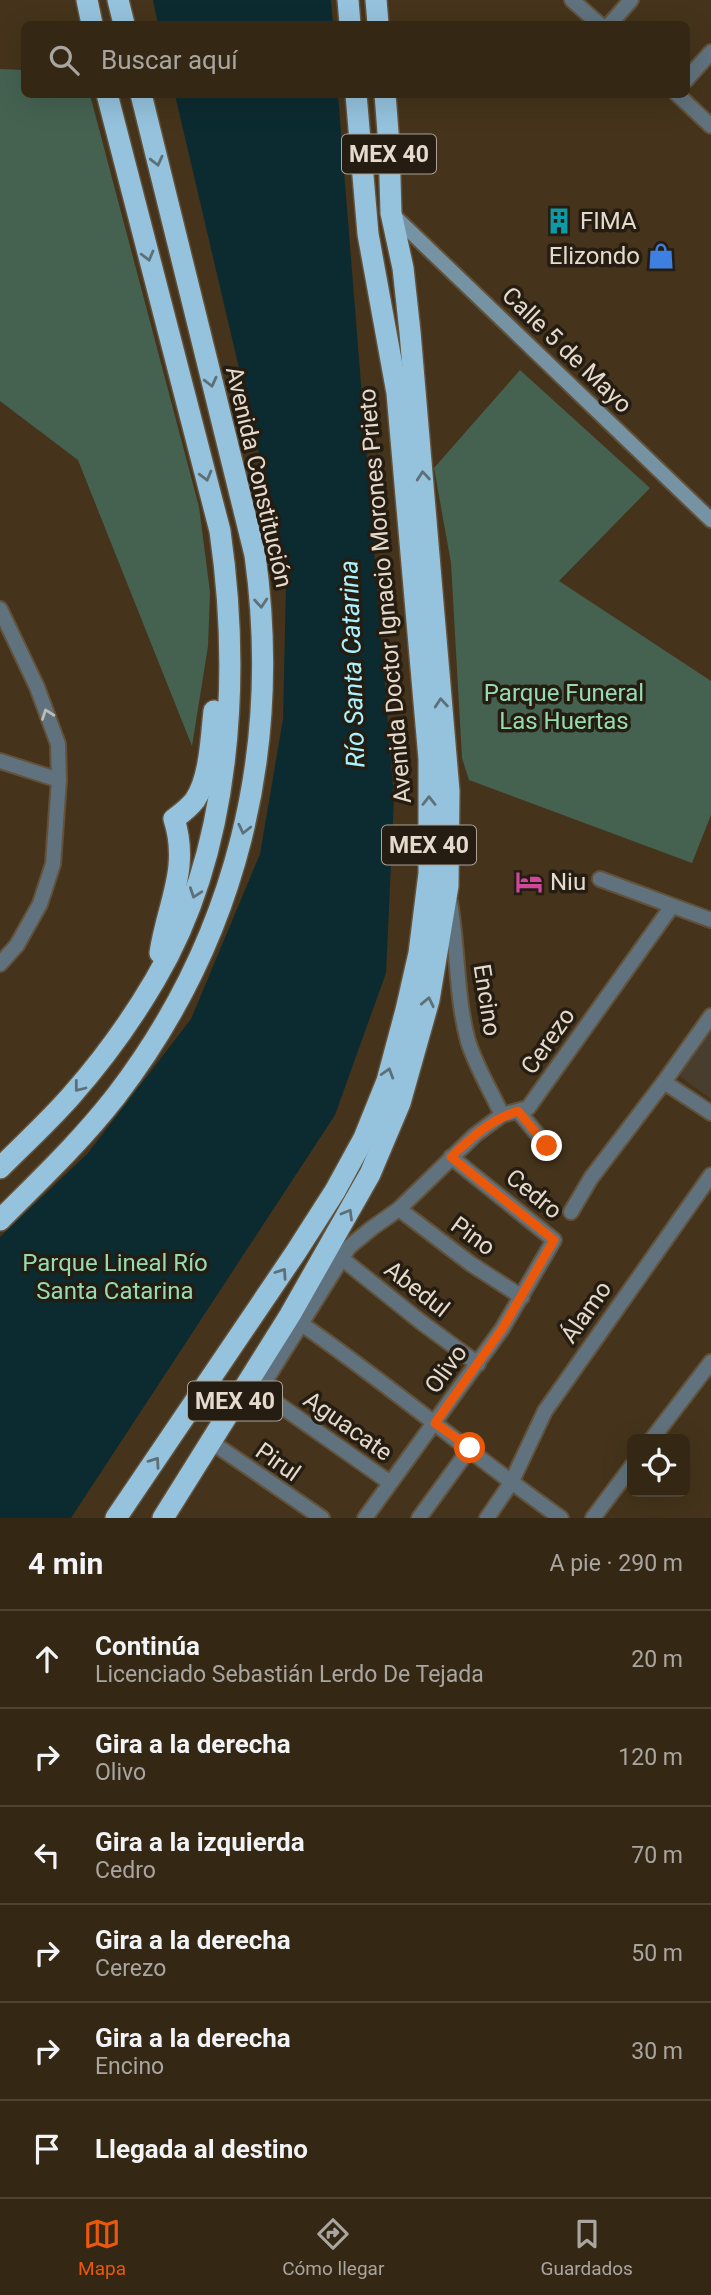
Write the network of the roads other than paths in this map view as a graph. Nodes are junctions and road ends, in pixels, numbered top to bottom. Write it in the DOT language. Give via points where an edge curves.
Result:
graph roads {
  1 [pos="87,0"];
  2 [pos="118,0"];
  3 [pos="348,0"];
  4 [pos="376,0"];
  5 [pos="572,0"];
  6 [pos="631,0"];
  7 [pos="91,21"];
  8 [pos="123,21"];
  9 [pos="350,21"];
  10 [pos="378,21"];
  11 [pos="596,21"];
  12 [pos="613,21"];
  13 [pos="711,52"];
  14 [pos="690,76"];
  15 [pos="108,98"];
  16 [pos="142,98"];
  17 [pos="356,98"];
  18 [pos="384,98"];
  19 [pos="681,98"];
  20 [pos="711,126"];
  21 [pos="391,213"];
  22 [pos="711,520"];
  23 [pos="0,609"];
  24 [pos="230,651"];
  25 [pos="0,761"];
  26 [pos="60,780"];
  27 [pos="600,879"];
  28 [pos="448,886"];
  29 [pos="672,906"];
  30 [pos="711,920"];
  31 [pos="0,964"];
  32 [pos="155,981"];
  33 [pos="711,1016"];
  34 [pos="664,1082"];
  35 [pos="518,1111"];
  36 [pos="711,1113"];
  37 [pos="502,1115"];
  38 [pos="547,1146"];
  39 [pos="451,1157"];
  40 [pos="0,1168"];
  41 [pos="711,1175"];
  42 [pos="399,1209"];
  43 [pos="571,1212"];
  44 [pos="0,1220"];
  45 [pos="554,1240"];
  46 [pos="335,1253"];
  47 [pos="522,1297"];
  48 [pos="295,1319"];
  49 [pos="711,1362"];
  50 [pos="478,1364"];
  51 [pos="253,1386"];
  52 [pos="435,1423"];
  53 [pos="656,1434"];
  54 [pos="210,1441"];
  55 [pos="470,1448"];
  56 [pos="195,1467"];
  57 [pos="627,1473"];
  58 [pos="389,1482"];
  59 [pos="511,1483"];
  60 [pos="116,1518"];
  61 [pos="156,1518"];
  62 [pos="163,1518"];
  63 [pos="321,1518"];
  64 [pos="365,1518"];
  65 [pos="419,1518"];
  66 [pos="486,1518"];
  67 [pos="561,1518"];
  68 [pos="593,1518"];
  1 -- 7 [label="highway"];
  2 -- 8 [label="highway"];
  3 -- 9 [label="highway"];
  4 -- 10 [label="highway"];
  5 -- 11 [label="street"];
  6 -- 12 [label="street"];
  13 -- 14 [label="street"];
  15 -- 24 [label="highway, Avenida Constitución, one-way" via="220,531"];
  16 -- 44 [label="highway, Avenida Constitución, one-way" via="255,555 264,660 257,765 223,901 179,997 116,1097"];
  60 -- 17 [label="highway, Avenida Doctor Ignacio Morones Prieto / MEX 40, one-way" via="296,1252 364,1138 387,1081 419,953 429,873 429,759 397,393 368,234"];
  18 -- 21 [label="highway, Avenida Doctor Ignacio Morones Prieto / MEX 40"];
  19 -- 20 [label="street"];
  21 -- 22 [label="street, Calle 5 de Mayo"];
  28 -- 21 [label="highway, Avenida Doctor Ignacio Morones Prieto / MEX 40, one-way" via="449,791 420,433 403,268"];
  26 -- 23 [label="street, one-way" via="58,744"];
  24 -- 32 [label="highway, Avenida Constitución, one-way" via="225,750 211,843 187,914"];
  24 -- 32 [label="highway" via="215,704 203,782 196,798 174,819 180,839 179,864"];
  25 -- 26 [label="street"];
  26 -- 31 [label="street" via="53,864 40,904 17,945"];
  27 -- 29 [label="street"];
  28 -- 37 [label="street, Encino" via="469,1042"];
  46 -- 28 [label="highway, Avenida Doctor Ignacio Morones Prieto / MEX 40, one-way" via="400,1102 429,1000"];
  29 -- 30 [label="street"];
  29 -- 35 [label="street, Cerezo" via="535,1099"];
  32 -- 40 [label="highway, Avenida Constitución, one-way" via="71,1096"];
  33 -- 34 [label="street"];
  34 -- 36 [label="street"];
  34 -- 43 [label="street" via="591,1178"];
  35 -- 37 [label="street, Cerezo"];
  35 -- 38 [label="street"];
  37 -- 39 [label="street, Cerezo"];
  39 -- 42 [label="street, Cerezo"];
  39 -- 45 [label="street, Cedro"];
  41 -- 59 [label="street, Álamo" via="545,1411"];
  42 -- 46 [label="street, Cerezo"];
  42 -- 47 [label="street, Pino"];
  45 -- 47 [label="street, Olivo"];
  46 -- 48 [label="highway, Avenida Doctor Ignacio Morones Prieto / MEX 40"];
  46 -- 50 [label="street, Abedul"];
  47 -- 50 [label="street, Olivo"];
  48 -- 51 [label="highway, Avenida Doctor Ignacio Morones Prieto / MEX 40"];
  48 -- 52 [label="street"];
  49 -- 53 [label="street"];
  50 -- 52 [label="street, Olivo"];
  51 -- 54 [label="highway, Avenida Doctor Ignacio Morones Prieto / MEX 40"];
  51 -- 58 [label="street, Aguacate"];
  52 -- 55 [label="street"];
  52 -- 58 [label="street, Olivo"];
  54 -- 56 [label="highway, Avenida Doctor Ignacio Morones Prieto / MEX 40"];
  54 -- 63 [label="street, Pirul"];
  55 -- 59 [label="street"];
  55 -- 65 [label="street"];
  56 -- 61 [label="highway"];
  56 -- 62 [label="highway, Avenida Doctor Ignacio Morones Prieto / MEX 40"];
  57 -- 68 [label="street"];
  58 -- 64 [label="street, Olivo"];
  59 -- 66 [label="street, Álamo"];
  59 -- 67 [label="street"];
}
